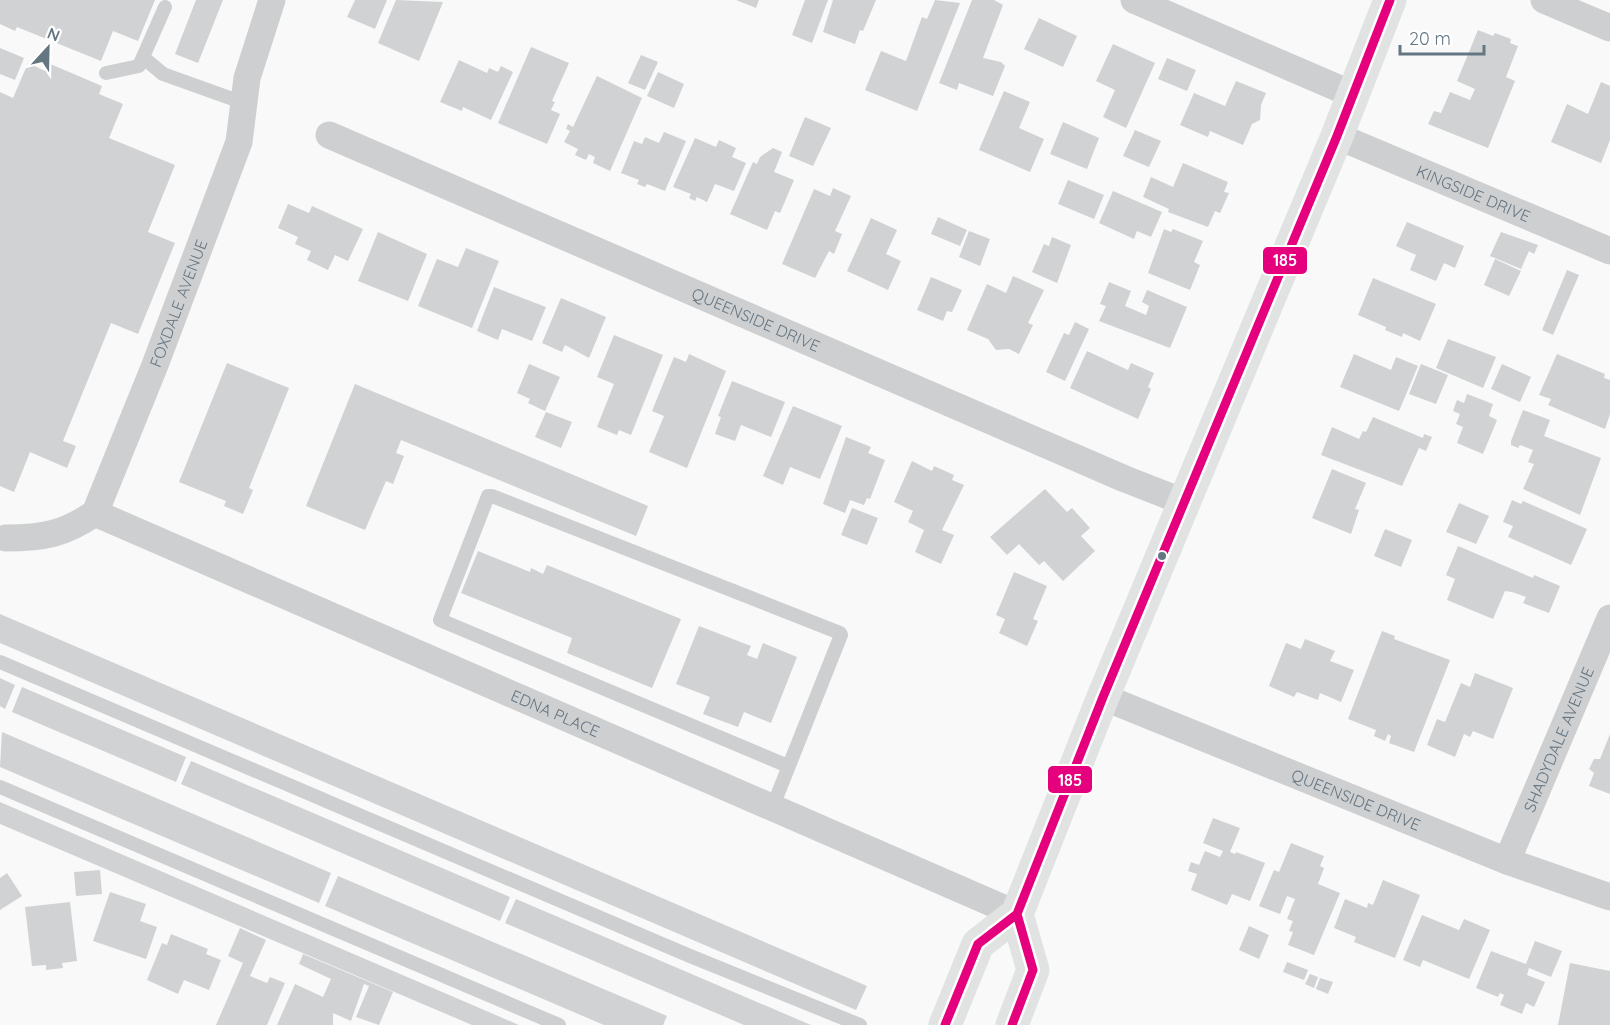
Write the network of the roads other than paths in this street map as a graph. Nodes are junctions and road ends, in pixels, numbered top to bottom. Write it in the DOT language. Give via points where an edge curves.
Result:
graph roads {
  1 [pos="272,0"];
  2 [pos="1134,0"];
  3 [pos="1390,0"];
  4 [pos="1544,0"];
  5 [pos="165,8"];
  6 [pos="1610,28"];
  7 [pos="145,59"];
  8 [pos="106,73"];
  9 [pos="1354,95"];
  10 [pos="244,103"];
  11 [pos="329,135"];
  12 [pos="1337,136"];
  13 [pos="1610,251"];
  14 [pos="1184,502"];
  15 [pos="95,513"];
  16 [pos="3,537"];
  17 [pos="1610,618"];
  18 [pos="0,662"];
  19 [pos="1103,697"];
  20 [pos="788,766"];
  21 [pos="0,787"];
  22 [pos="772,807"];
  23 [pos="1508,861"];
  24 [pos="1610,897"];
  25 [pos="1017,914"];
  26 [pos="836,1021"];
  27 [pos="559,1025"];
  28 [pos="860,1025"];
  29 [pos="945,1025"];
  30 [pos="1012,1025"];
  1 -- 10 [label="street, FOXDALE AVENUE" via="247,78"];
  2 -- 9 [label="street"];
  3 -- 9 [label="main road"];
  4 -- 6 [label="street"];
  5 -- 7 [label="lane"];
  7 -- 8 [label="lane" via="132,69"];
  7 -- 10 [label="lane" via="163,74"];
  9 -- 12 [label="main road"];
  10 -- 15 [label="street, FOXDALE AVENUE" via="238,142"];
  11 -- 14 [label="street, QUEENSIDE DRIVE"];
  12 -- 13 [label="street, KINGSIDE DRIVE"];
  12 -- 14 [label="main road"];
  14 -- 19 [label="main road"];
  15 -- 16 [label="street" via="75,526 42,538"];
  15 -- 22 [label="street, EDNA PLACE"];
  17 -- 23 [label="street, SHADYDALE AVENUE"];
  18 -- 26 [label="lane"];
  19 -- 23 [label="street, QUEENSIDE DRIVE"];
  19 -- 25 [label="main road"];
  20 -- 20 [label="lane" via="840,633 488,496 440,620"];
  20 -- 22 [label="lane"];
  21 -- 27 [label="lane"];
  22 -- 25 [label="street, EDNA PLACE"];
  23 -- 24 [label="street, QUEENSIDE DRIVE"];
  25 -- 29 [label="main road" via="978,944"];
  25 -- 30 [label="main road" via="1033,970"];
  26 -- 28 [label="lane"];
}
